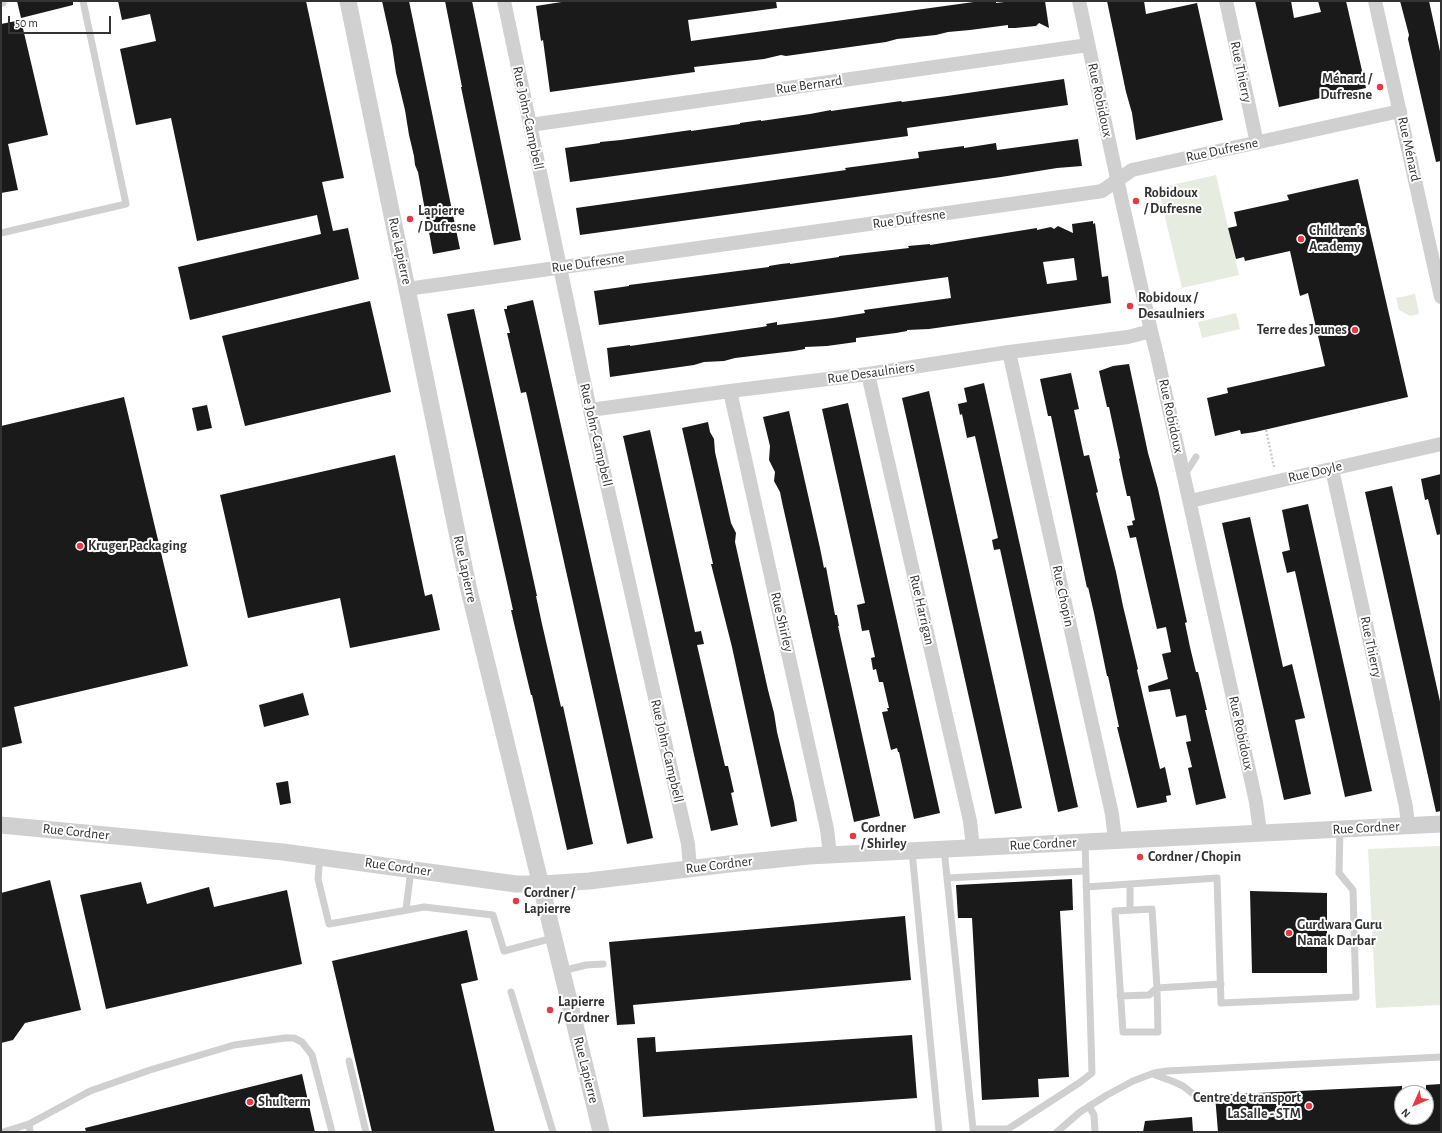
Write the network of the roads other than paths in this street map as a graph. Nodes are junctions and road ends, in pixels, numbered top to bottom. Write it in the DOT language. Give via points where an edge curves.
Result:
graph roads {
  1 [pos="83,1"];
  2 [pos="348,1"];
  3 [pos="504,1"];
  4 [pos="1079,1"];
  5 [pos="1226,1"];
  6 [pos="1375,1"];
  7 [pos="1088,45"];
  8 [pos="1400,111"];
  9 [pos="530,125"];
  10 [pos="1257,143"];
  11 [pos="1117,181"];
  12 [pos="1,233"];
  13 [pos="559,267"];
  14 [pos="1440,288"];
  15 [pos="407,289"];
  16 [pos="1151,332"];
  17 [pos="1009,352"];
  18 [pos="868,374"];
  19 [pos="730,391"];
  20 [pos="590,410"];
  21 [pos="1441,444"];
  22 [pos="1196,457"];
  23 [pos="1332,469"];
  24 [pos="1184,476"];
  25 [pos="1190,501"];
  26 [pos="1,824"];
  27 [pos="1441,824"];
  28 [pos="1408,826"];
  29 [pos="1340,829"];
  30 [pos="1260,832"];
  31 [pos="1115,840"];
  32 [pos="1085,842"];
  33 [pos="973,848"];
  34 [pos="944,849"];
  35 [pos="912,851"];
  36 [pos="830,855"];
  37 [pos="320,856"];
  38 [pos="690,868"];
  39 [pos="411,869"];
  40 [pos="1085,871"];
  41 [pos="947,878"];
  42 [pos="541,884"];
  43 [pos="1130,884"];
  44 [pos="1086,887"];
  45 [pos="406,909"];
  46 [pos="1130,910"];
  47 [pos="554,938"];
  48 [pos="603,964"];
  49 [pos="561,971"];
  50 [pos="1221,984"];
  51 [pos="1157,988"];
  52 [pos="511,992"];
  53 [pos="1120,996"];
  54 [pos="1441,1057"];
  55 [pos="349,1061"];
  56 [pos="1152,1074"];
  57 [pos="1209,1096"];
  58 [pos="1089,1106"];
  59 [pos="29,1124"];
  60 [pos="3,1132"];
  61 [pos="30,1132"];
  62 [pos="332,1132"];
  63 [pos="366,1132"];
  64 [pos="552,1132"];
  65 [pos="601,1132"];
  66 [pos="939,1132"];
  67 [pos="1057,1132"];
  68 [pos="1095,1132"];
  1 -- 12 [label="lane" via="126,204"];
  2 -- 15 [label="street, Rue Lapierre"];
  3 -- 9 [label="street, Rue John-Campbell"];
  4 -- 7 [label="street, Rue Robidoux"];
  5 -- 10 [label="street, Rue Thierry"];
  6 -- 8 [label="street, Rue Ménard"];
  7 -- 9 [label="street, Rue Bernard"];
  7 -- 11 [label="street, Rue Robidoux"];
  8 -- 10 [label="street, Rue Dufresne"];
  8 -- 14 [label="street, Rue Ménard"];
  9 -- 13 [label="street, Rue John-Campbell"];
  10 -- 11 [label="street, Rue Dufresne" via="1132,170"];
  11 -- 13 [label="street, Rue Dufresne" via="1096,192"];
  11 -- 16 [label="street, Rue Robidoux"];
  13 -- 15 [label="street, Rue Dufresne"];
  13 -- 20 [label="street, Rue John-Campbell"];
  15 -- 42 [label="street, Rue Lapierre" via="468,586"];
  16 -- 17 [label="street, Rue Desaulniers"];
  16 -- 24 [label="street, Rue Robidoux"];
  17 -- 18 [label="street, Rue Desaulniers"];
  17 -- 31 [label="street, Rue Chopin" via="1112,814"];
  18 -- 19 [label="street, Rue Desaulniers"];
  18 -- 33 [label="street, Rue Harrigan" via="970,821"];
  19 -- 20 [label="street, Rue Desaulniers"];
  19 -- 36 [label="street, Rue Shirley" via="827,829"];
  20 -- 38 [label="street, Rue John-Campbell" via="688,844"];
  21 -- 23 [label="street, Rue Doyle"];
  22 -- 24 [label="lane"];
  23 -- 25 [label="street, Rue Doyle"];
  23 -- 28 [label="street, Rue Thierry" via="1405,802"];
  24 -- 25 [label="street, Rue Robidoux"];
  25 -- 30 [label="street, Rue Robidoux"];
  26 -- 37 [label="street, Rue Cordner"];
  27 -- 28 [label="street, Rue Cordner"];
  28 -- 29 [label="street, Rue Cordner"];
  29 -- 30 [label="street, Rue Cordner"];
  29 -- 50 [label="lane" via="1339,873 1353,890 1356,997 1221,1003"];
  30 -- 31 [label="street, Rue Cordner"];
  31 -- 32 [label="street, Rue Cordner"];
  32 -- 33 [label="street, Rue Cordner"];
  32 -- 40 [label="lane"];
  33 -- 34 [label="street, Rue Cordner"];
  34 -- 35 [label="street, Rue Cordner"];
  34 -- 41 [label="lane"];
  35 -- 36 [label="street, Rue Cordner"];
  35 -- 66 [label="lane"];
  36 -- 38 [label="street, Rue Cordner"];
  37 -- 39 [label="street, Rue Cordner"];
  37 -- 45 [label="lane" via="318,879 329,924"];
  38 -- 42 [label="street, Rue Cordner" via="589,881"];
  39 -- 42 [label="street, Rue Cordner" via="516,884"];
  39 -- 45 [label="lane"];
  40 -- 41 [label="lane"];
  40 -- 44 [label="lane"];
  41 -- 44 [label="lane" via="973,1129 1008,1129 1092,1073"];
  42 -- 47 [label="street, Rue Lapierre"];
  43 -- 44 [label="lane"];
  43 -- 46 [label="lane"];
  43 -- 50 [label="lane" via="1218,878"];
  45 -- 47 [label="lane" via="424,907 493,915 504,951"];
  46 -- 51 [label="lane" via="1152,909"];
  46 -- 53 [label="lane" via="1115,911"];
  47 -- 49 [label="street, Rue Lapierre"];
  48 -- 49 [label="lane"];
  49 -- 65 [label="street, Rue Lapierre"];
  50 -- 51 [label="lane"];
  51 -- 53 [label="lane" via="1149,995"];
  51 -- 53 [label="lane" via="1158,1032 1123,1032"];
  52 -- 64 [label="lane"];
  54 -- 56 [label="lane"];
  55 -- 63 [label="lane"];
  56 -- 57 [label="lane" via="1183,1086 1197,1097"];
  56 -- 58 [label="lane" via="1133,1081"];
  58 -- 67 [label="lane"];
  58 -- 68 [label="lane" via="1094,1115"];
  59 -- 60 [label="lane"];
  59 -- 61 [label="lane"];
  59 -- 62 [label="lane" via="90,1091 150,1070 234,1045 294,1038 302,1042 312,1055"];
}
